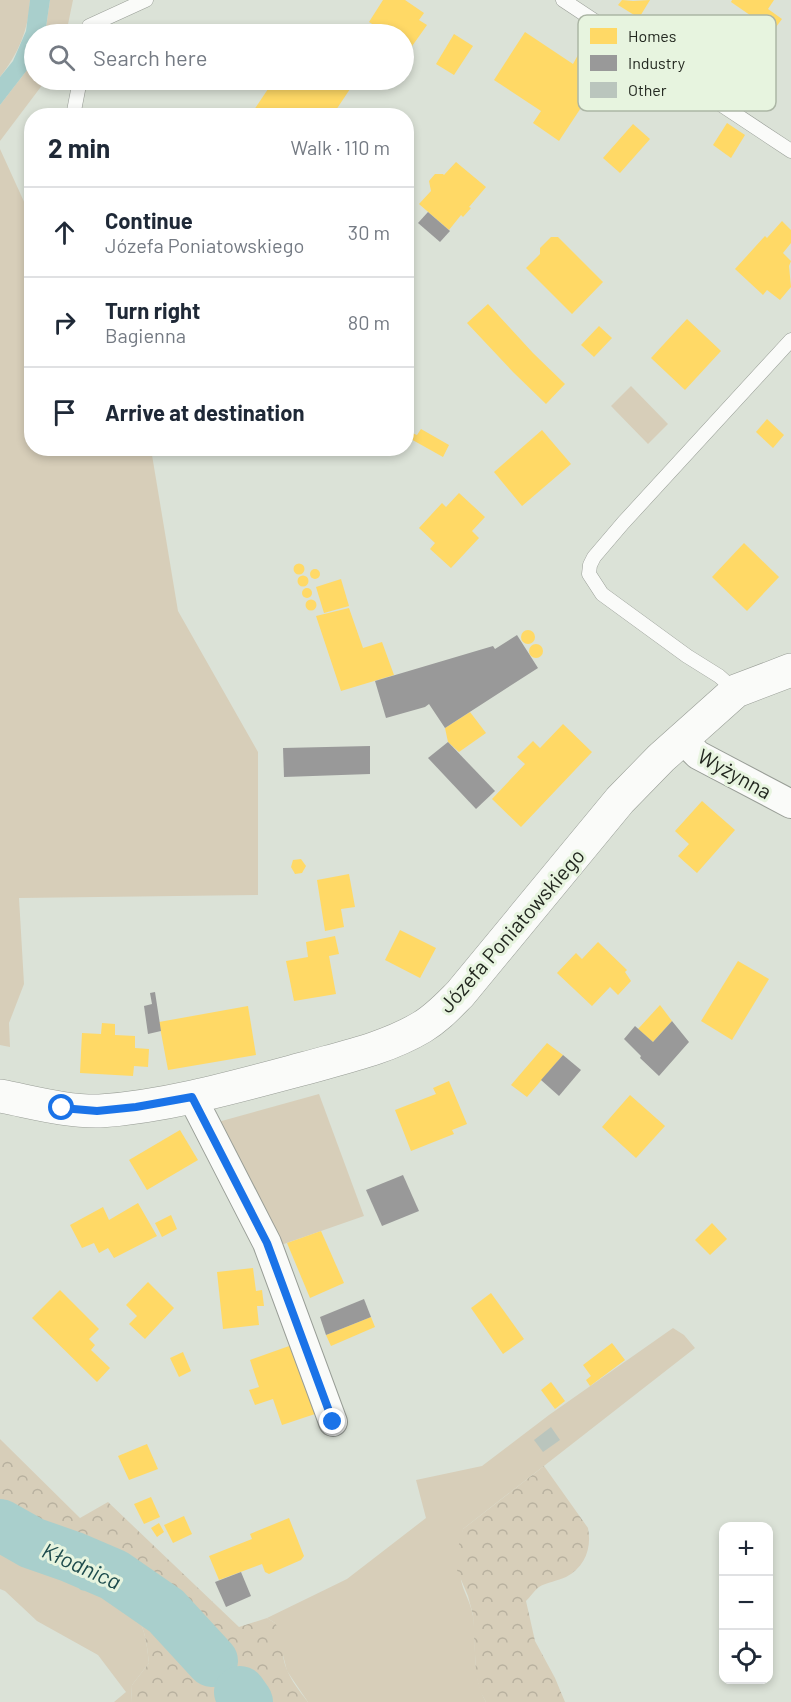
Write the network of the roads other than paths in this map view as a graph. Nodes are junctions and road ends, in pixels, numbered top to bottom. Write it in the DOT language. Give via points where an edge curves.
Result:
graph roads {
  1 [pos="146,0"];
  2 [pos="563,0"];
  3 [pos="586,15"];
  4 [pos="93,24"];
  5 [pos="78,90"];
  6 [pos="75,108"];
  7 [pos="731,111"];
  8 [pos="791,151"];
  9 [pos="791,340"];
  10 [pos="791,670"];
  11 [pos="736,691"];
  12 [pos="682,739"];
  13 [pos="791,804"];
  14 [pos="0,1096"];
  15 [pos="192,1097"];
  16 [pos="333,1422"];
  1 -- 4 [label="lane"];
  2 -- 3 [label="lane"];
  5 -- 6 [label="lane"];
  7 -- 8 [label="lane"];
  9 -- 11 [label="lane" via="623,523 590,565 589,574 602,594"];
  10 -- 11 [label="street, Józefa Poniatowskiego"];
  11 -- 12 [label="street, Józefa Poniatowskiego"];
  12 -- 13 [label="street, Wyżynna" via="698,754"];
  12 -- 15 [label="street, Józefa Poniatowskiego" via="620,800 439,1016 391,1042"];
  14 -- 15 [label="street, Józefa Poniatowskiego" via="97,1111"];
  15 -- 16 [label="street" via="267,1243"];
}
